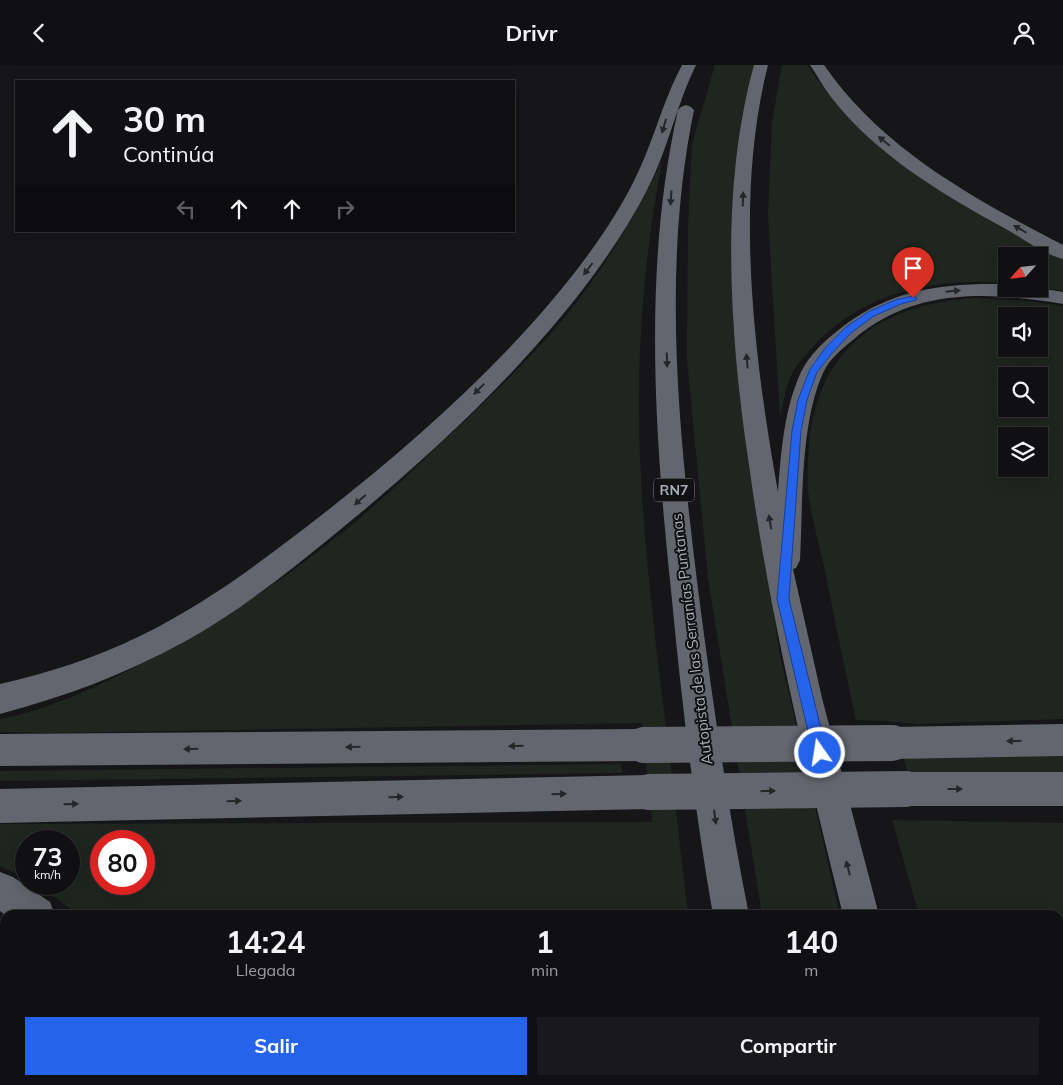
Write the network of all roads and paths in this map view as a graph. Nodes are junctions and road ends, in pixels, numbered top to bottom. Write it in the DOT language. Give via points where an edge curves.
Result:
graph roads {
  1 [pos="689,65"];
  2 [pos="699,65"];
  3 [pos="761,65"];
  4 [pos="817,65"];
  5 [pos="1063,253"];
  6 [pos="1063,298"];
  7 [pos="783,599"];
  8 [pos="0,699"];
  9 [pos="1063,740"];
  10 [pos="0,750"];
  11 [pos="1063,789"];
  12 [pos="0,806"];
  13 [pos="0,890"];
  14 [pos="30,910"];
  15 [pos="730,910"];
  16 [pos="860,910"];
  1 -- 8 [label="highway, one-way" via="677,88 642,182 618,226 588,269 528,340 395,470 260,578 198,620 114,663"];
  2 -- 15 [label="highway, Autopista de las Serranías Puntanas / RN7, one-way" via="688,99 675,163 665,308 672,481 694,677"];
  7 -- 3 [label="highway, one-way" via="751,397 741,287 744,165 751,107"];
  5 -- 4 [label="highway, one-way" via="967,198 906,158 841,100"];
  7 -- 6 [label="highway, one-way" via="796,431 802,400 813,371 830,349 849,329 871,314 928,294 964,290 1005,291"];
  16 -- 7 [label="highway, one-way"];
  9 -- 10 [label="highway, one-way, bridge"];
  12 -- 11 [label="highway, one-way, bridge" via="649,792"];
  13 -- 14 [label="highway"];
}
